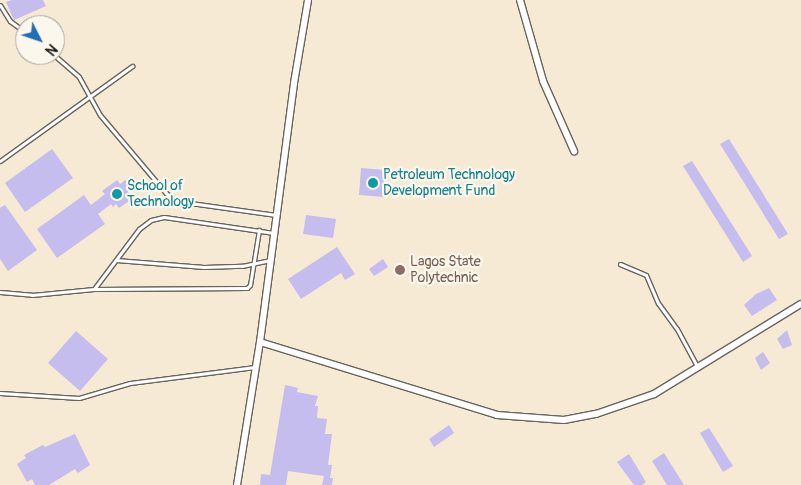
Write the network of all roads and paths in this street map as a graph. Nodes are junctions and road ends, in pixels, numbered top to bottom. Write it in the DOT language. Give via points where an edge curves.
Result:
graph roads {
  1 [pos="0,0"];
  2 [pos="308,0"];
  3 [pos="520,0"];
  4 [pos="0,5"];
  5 [pos="15,24"];
  6 [pos="65,64"];
  7 [pos="132,66"];
  8 [pos="89,97"];
  9 [pos="574,151"];
  10 [pos="0,161"];
  11 [pos="277,216"];
  12 [pos="259,230"];
  13 [pos="275,233"];
  14 [pos="116,260"];
  15 [pos="271,260"];
  16 [pos="254,263"];
  17 [pos="620,264"];
  18 [pos="94,289"];
  19 [pos="0,292"];
  20 [pos="801,304"];
  21 [pos="260,342"];
  22 [pos="698,366"];
  23 [pos="256,367"];
  24 [pos="0,392"];
  25 [pos="237,485"];
  1 -- 4 [label="lane"];
  2 -- 11 [label="street"];
  3 -- 9 [label="street" via="543,81"];
  4 -- 5 [label="lane"];
  6 -- 8 [label="lane" via="80,77"];
  7 -- 8 [label="lane"];
  8 -- 10 [label="lane"];
  8 -- 11 [label="lane" via="123,143 176,201"];
  11 -- 13 [label="street"];
  12 -- 13 [label="lane"];
  12 -- 14 [label="lane" via="164,217 139,228"];
  12 -- 16 [label="lane"];
  13 -- 15 [label="street"];
  14 -- 16 [label="lane" via="204,267"];
  14 -- 18 [label="lane"];
  15 -- 16 [label="lane"];
  15 -- 21 [label="street"];
  16 -- 18 [label="lane" via="247,288"];
  17 -- 22 [label="lane" via="646,274 658,303 678,329"];
  18 -- 19 [label="lane" via="32,295"];
  20 -- 22 [label="street"];
  21 -- 22 [label="street" via="498,415 531,419 564,420 596,414 654,394"];
  21 -- 23 [label="street"];
  23 -- 24 [label="lane" via="130,382 79,398"];
  23 -- 25 [label="street"];
}
